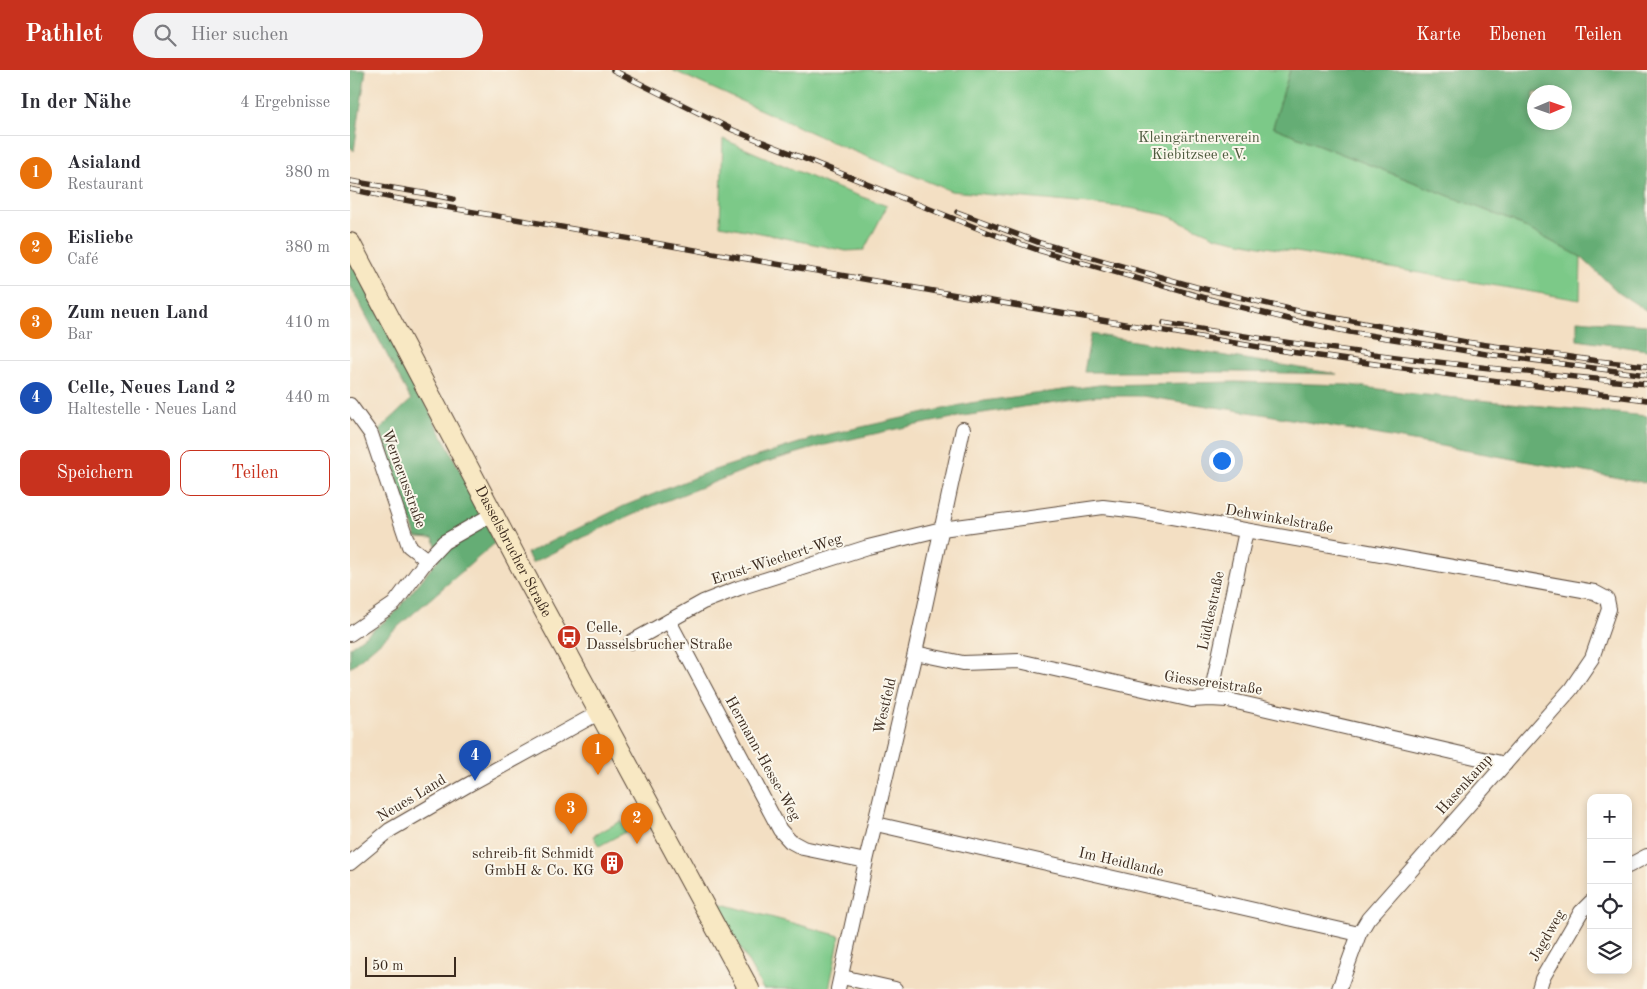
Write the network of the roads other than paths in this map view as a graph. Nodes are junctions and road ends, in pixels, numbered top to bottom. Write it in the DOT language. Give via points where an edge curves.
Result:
graph roads {
  1 [pos="350,243"];
  2 [pos="350,405"];
  3 [pos="963,429"];
  4 [pos="493,514"];
  5 [pos="942,529"];
  6 [pos="1246,531"];
  7 [pos="427,560"];
  8 [pos="1607,599"];
  9 [pos="669,621"];
  10 [pos="350,634"];
  11 [pos="631,642"];
  12 [pos="915,653"];
  13 [pos="1210,699"];
  14 [pos="600,712"];
  15 [pos="1505,764"];
  16 [pos="876,824"];
  17 [pos="1647,856"];
  18 [pos="866,861"];
  19 [pos="350,863"];
  20 [pos="1632,864"];
  21 [pos="1587,906"];
  22 [pos="1359,934"];
  23 [pos="840,983"];
  24 [pos="749,989"];
  25 [pos="895,989"];
  26 [pos="1339,989"];
  27 [pos="1539,989"];
  1 -- 4 [label="street, Dasselsbrucher Straße"];
  2 -- 7 [label="street, Wernerusstraße" via="371,434 409,546"];
  3 -- 5 [label="street, Westfeld"];
  4 -- 7 [label="street" via="444,542"];
  4 -- 14 [label="street, Dasselsbrucher Straße"];
  5 -- 6 [label="street, Dehwinkelstraße" via="1103,507"];
  5 -- 9 [label="street, Ernst-Wiechert-Weg" via="868,547 739,588 703,602"];
  5 -- 12 [label="street, Westfeld"];
  6 -- 8 [label="street, Dehwinkelstraße" via="1594,592"];
  6 -- 13 [label="street, Lüdkestraße"];
  7 -- 10 [label="street" via="394,604"];
  8 -- 15 [label="street, Hasenkamp" via="1608,609 1592,658 1571,689"];
  9 -- 11 [label="street, Ernst-Wiechert-Weg"];
  9 -- 18 [label="street, Hermann-Hesse-Weg" via="780,830 803,848"];
  12 -- 13 [label="street, Giessereistraße" via="963,663 1019,661 1192,700"];
  12 -- 16 [label="street, Westfeld"];
  13 -- 15 [label="street, Giessereistraße" via="1228,700"];
  14 -- 19 [label="street, Neues Land" via="390,830"];
  14 -- 24 [label="street, Dasselsbrucher Straße"];
  15 -- 22 [label="street, Hasenkamp" via="1368,919"];
  16 -- 18 [label="street, Westfeld"];
  16 -- 22 [label="street, Im Heidlande"];
  17 -- 20 [label="street"];
  18 -- 23 [label="street, Westfeld"];
  21 -- 27 [label="street, Jagdweg"];
  22 -- 26 [label="street, Hasenkamp"];
  23 -- 25 [label="street"];
}
